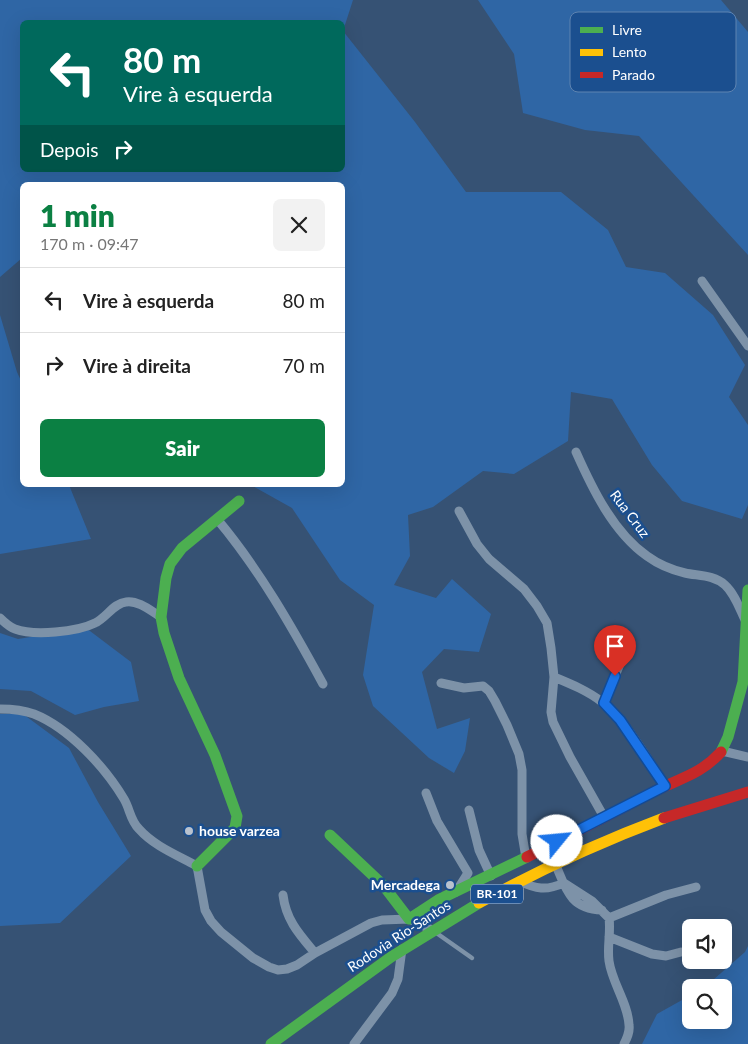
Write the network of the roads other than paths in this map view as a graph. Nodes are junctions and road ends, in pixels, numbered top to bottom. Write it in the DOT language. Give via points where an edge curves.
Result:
graph roads {
  1 [pos="702,281"];
  2 [pos="748,346"];
  3 [pos="576,452"];
  4 [pos="239,501"];
  5 [pos="459,511"];
  6 [pos="217,519"];
  7 [pos="748,590"];
  8 [pos="161,616"];
  9 [pos="0,618"];
  10 [pos="747,624"];
  11 [pos="626,649"];
  12 [pos="554,677"];
  13 [pos="441,683"];
  14 [pos="322,684"];
  15 [pos="604,703"];
  16 [pos="0,709"];
  17 [pos="722,751"];
  18 [pos="748,757"];
  19 [pos="665,786"];
  20 [pos="748,792"];
  21 [pos="426,793"];
  22 [pos="468,810"];
  23 [pos="604,817"];
  24 [pos="330,835"];
  25 [pos="526,858"];
  26 [pos="555,863"];
  27 [pos="197,866"];
  28 [pos="468,873"];
  29 [pos="487,878"];
  30 [pos="519,882"];
  31 [pos="564,883"];
  32 [pos="696,887"];
  33 [pos="456,892"];
  34 [pos="283,895"];
  35 [pos="409,918"];
  36 [pos="609,918"];
  37 [pos="432,930"];
  38 [pos="609,937"];
  39 [pos="402,949"];
  40 [pos="681,952"];
  41 [pos="314,953"];
  42 [pos="472,958"];
  43 [pos="271,1044"];
  44 [pos="354,1044"];
  45 [pos="624,1044"];
  1 -- 2 [label="street"];
  3 -- 10 [label="street, Rua Cruz" via="588,479 632,543 663,565 725,584"];
  4 -- 6 [label="main road"];
  5 -- 12 [label="street" via="477,544 489,559 524,589 547,623"];
  6 -- 8 [label="main road" via="174,556 166,578"];
  6 -- 14 [label="street" via="236,541 290,624"];
  7 -- 10 [label="main road"];
  8 -- 9 [label="street" via="126,602 94,623 49,632 16,630"];
  8 -- 27 [label="main road" via="179,678 215,755 237,816 235,828"];
  10 -- 17 [label="main road" via="743,682"];
  11 -- 15 [label="street"];
  12 -- 15 [label="street"];
  12 -- 23 [label="street" via="553,722"];
  13 -- 25 [label="street" via="464,688 483,686 507,725 522,770 522,834"];
  15 -- 19 [label="street" via="620,720"];
  16 -- 27 [label="street" via="33,714 70,737 109,777 139,830"];
  17 -- 18 [label="street"];
  17 -- 19 [label="main road" via="704,769"];
  19 -- 23 [label="main road"];
  20 -- 26 [label="main road, Rodovia Rio-Santos / BR-101" via="665,818"];
  21 -- 28 [label="street" via="437,821"];
  22 -- 29 [label="street"];
  23 -- 25 [label="main road"];
  24 -- 35 [label="main road" via="383,885"];
  25 -- 29 [label="main road"];
  26 -- 30 [label="main road, Rodovia Rio-Santos / BR-101"];
  26 -- 31 [label="street"];
  27 -- 41 [label="street" via="205,910 211,921 253,958 278,970 297,965"];
  28 -- 29 [label="street"];
  28 -- 33 [label="street"];
  29 -- 33 [label="main road"];
  30 -- 31 [label="street" via="540,889"];
  30 -- 37 [label="main road, Rodovia Rio-Santos / BR-101"];
  31 -- 36 [label="street" via="592,901"];
  32 -- 36 [label="street" via="666,895"];
  33 -- 35 [label="main road"];
  34 -- 41 [label="street" via="289,919"];
  35 -- 37 [label="street"];
  35 -- 41 [label="street" via="371,923"];
  36 -- 38 [label="street"];
  37 -- 39 [label="main road, Rodovia Rio-Santos / BR-101"];
  37 -- 42 [label="lane"];
  38 -- 40 [label="street" via="652,954 666,956"];
  38 -- 45 [label="street" via="613,978 629,1024"];
  39 -- 43 [label="main road, Rodovia Rio-Santos / BR-101"];
  39 -- 44 [label="street" via="398,979 392,993"];
}
